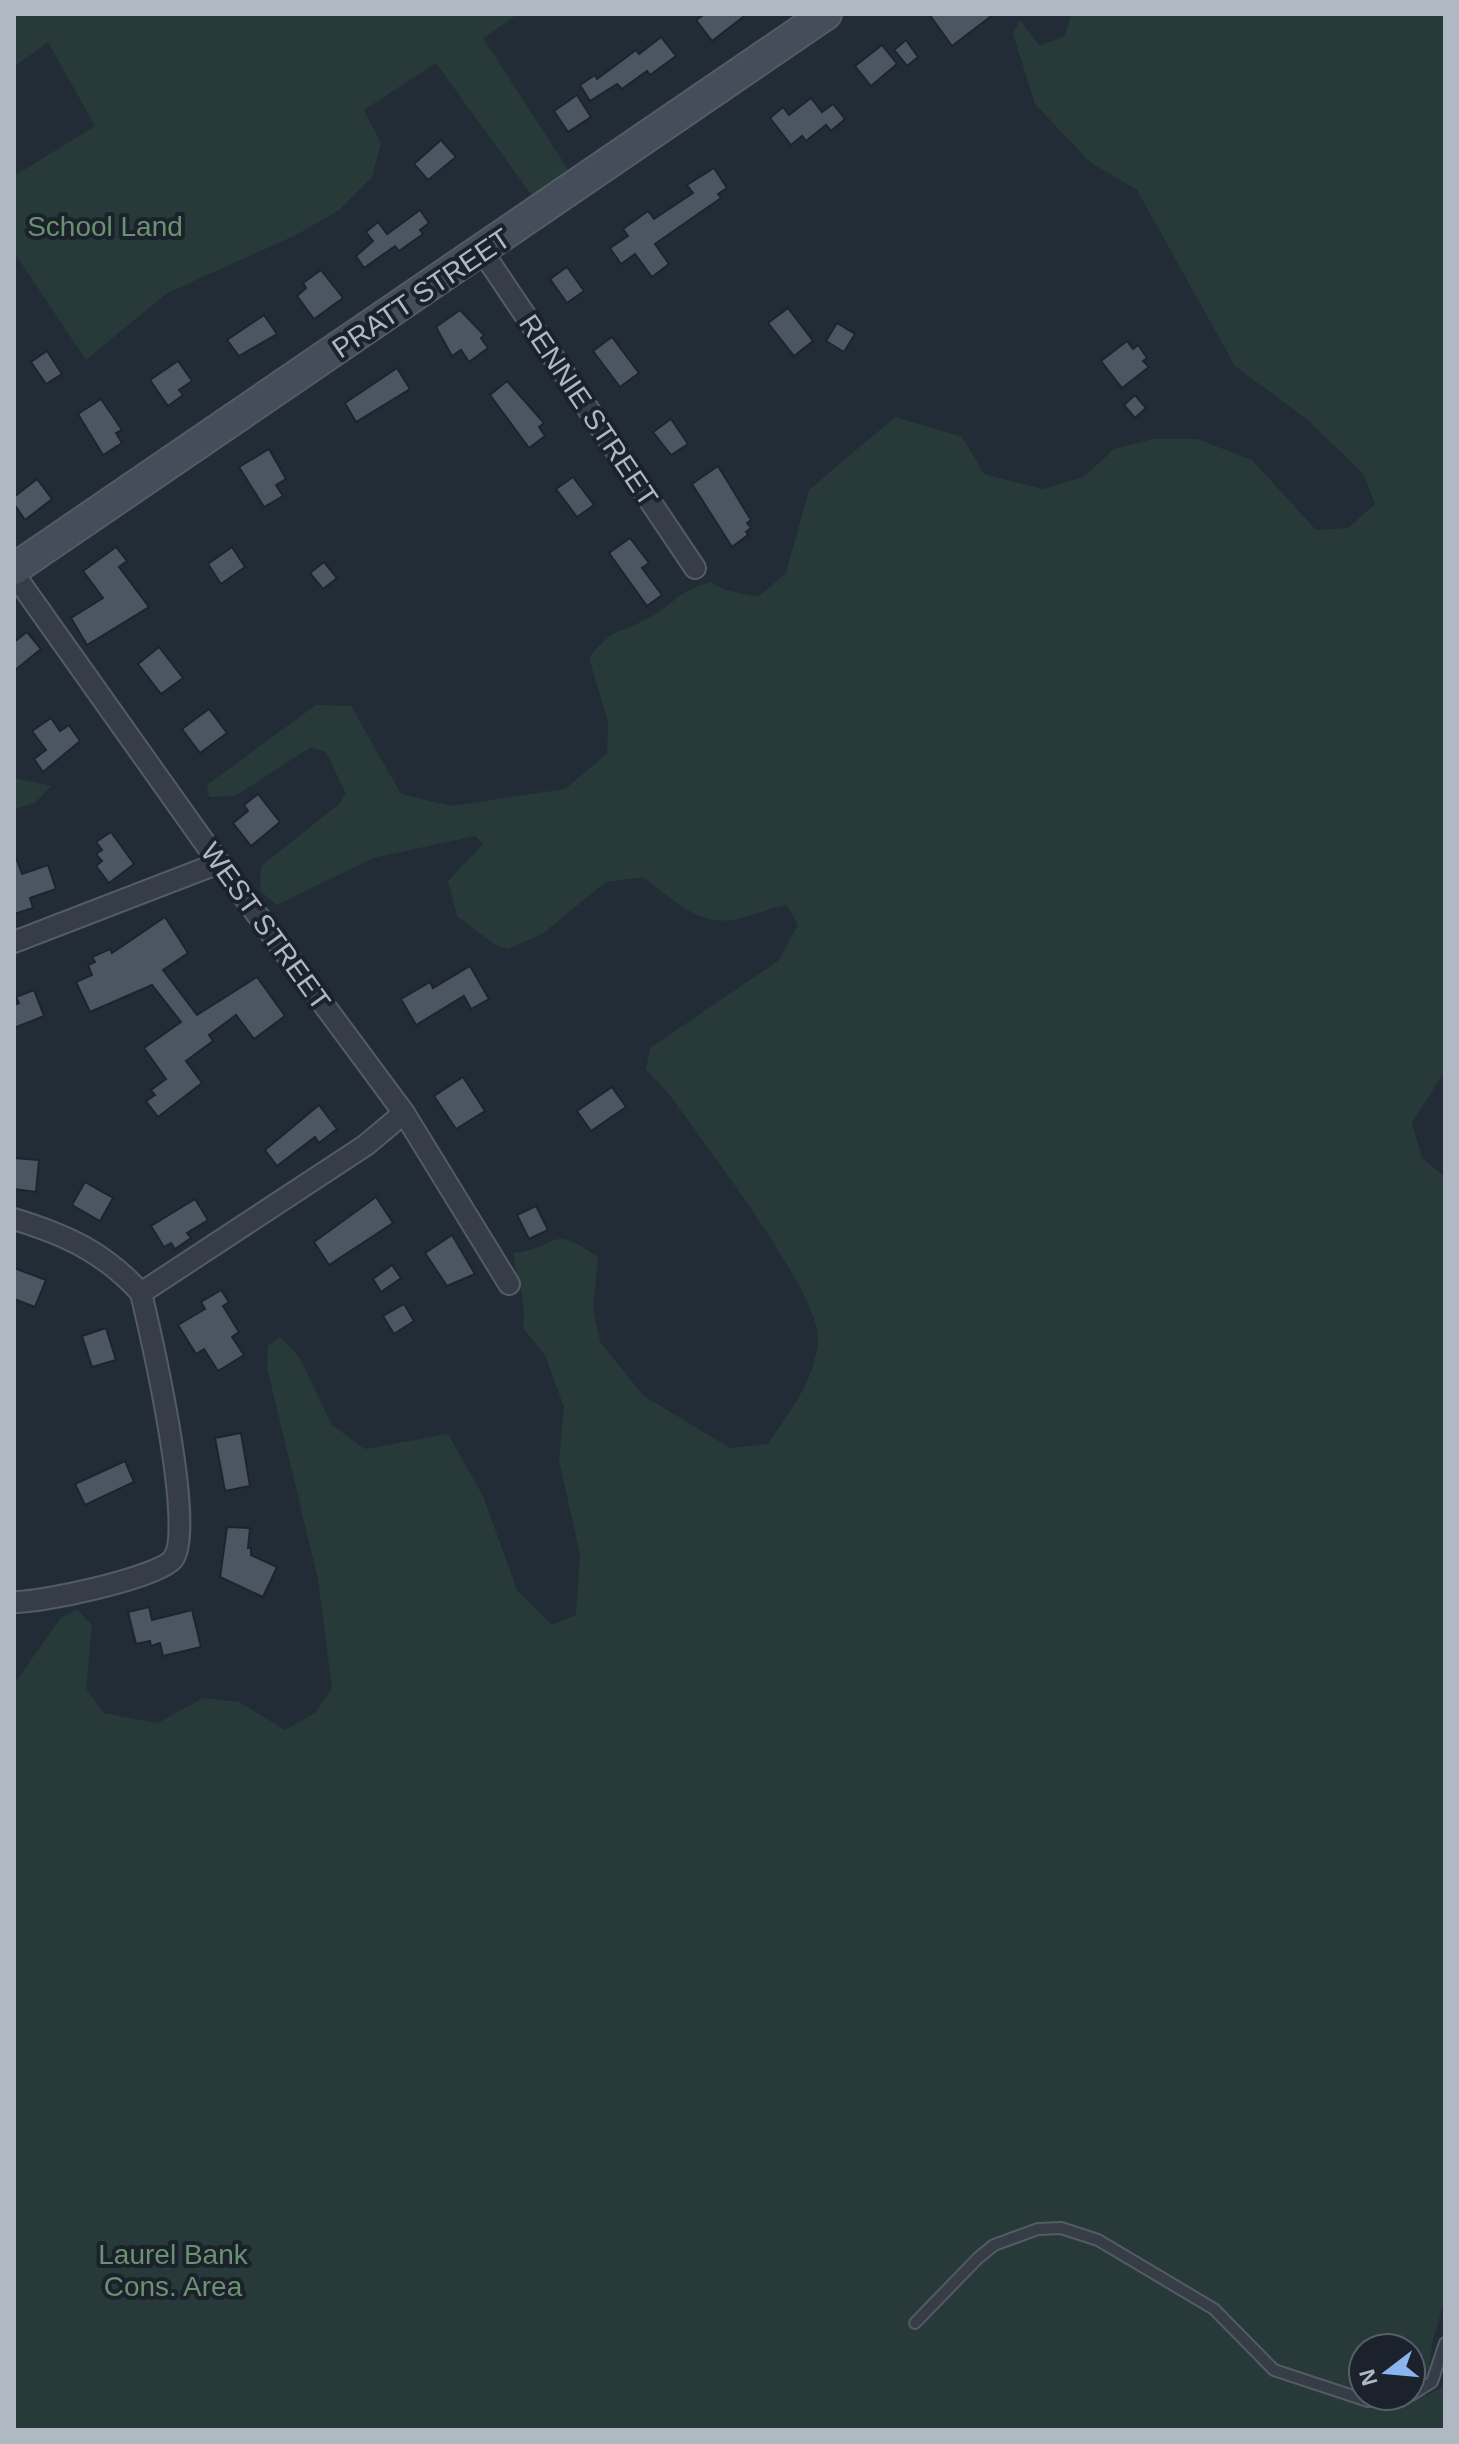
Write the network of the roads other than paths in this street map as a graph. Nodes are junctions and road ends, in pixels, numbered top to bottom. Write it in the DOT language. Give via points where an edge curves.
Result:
graph roads {
  1 [pos="826,14"];
  2 [pos="482,251"];
  3 [pos="695,568"];
  4 [pos="14,572"];
  5 [pos="219,863"];
  6 [pos="14,942"];
  7 [pos="404,1113"];
  8 [pos="14,1219"];
  9 [pos="509,1284"];
  10 [pos="141,1293"];
  11 [pos="14,1602"];
  12 [pos="915,2323"];
  13 [pos="1445,2343"];
  14 [pos="1427,2385"];
  15 [pos="1347,2394"];
  1 -- 2 [label="street, PRATT STREET"];
  2 -- 3 [label="street, RENNIE STREET"];
  2 -- 4 [label="street, PRATT STREET"];
  4 -- 5 [label="street, WEST STREET"];
  5 -- 6 [label="street"];
  5 -- 7 [label="street, WEST STREET"];
  7 -- 9 [label="street, WEST STREET"];
  7 -- 10 [label="street" via="366,1145"];
  8 -- 10 [label="street" via="90,1248"];
  10 -- 11 [label="street" via="177,1486 180,1525 173,1559 147,1573 50,1600"];
  12 -- 15 [label="lane" via="994,2245 1038,2229 1061,2228 1098,2240 1214,2309 1274,2370"];
  13 -- 14 [label="lane"];
}
